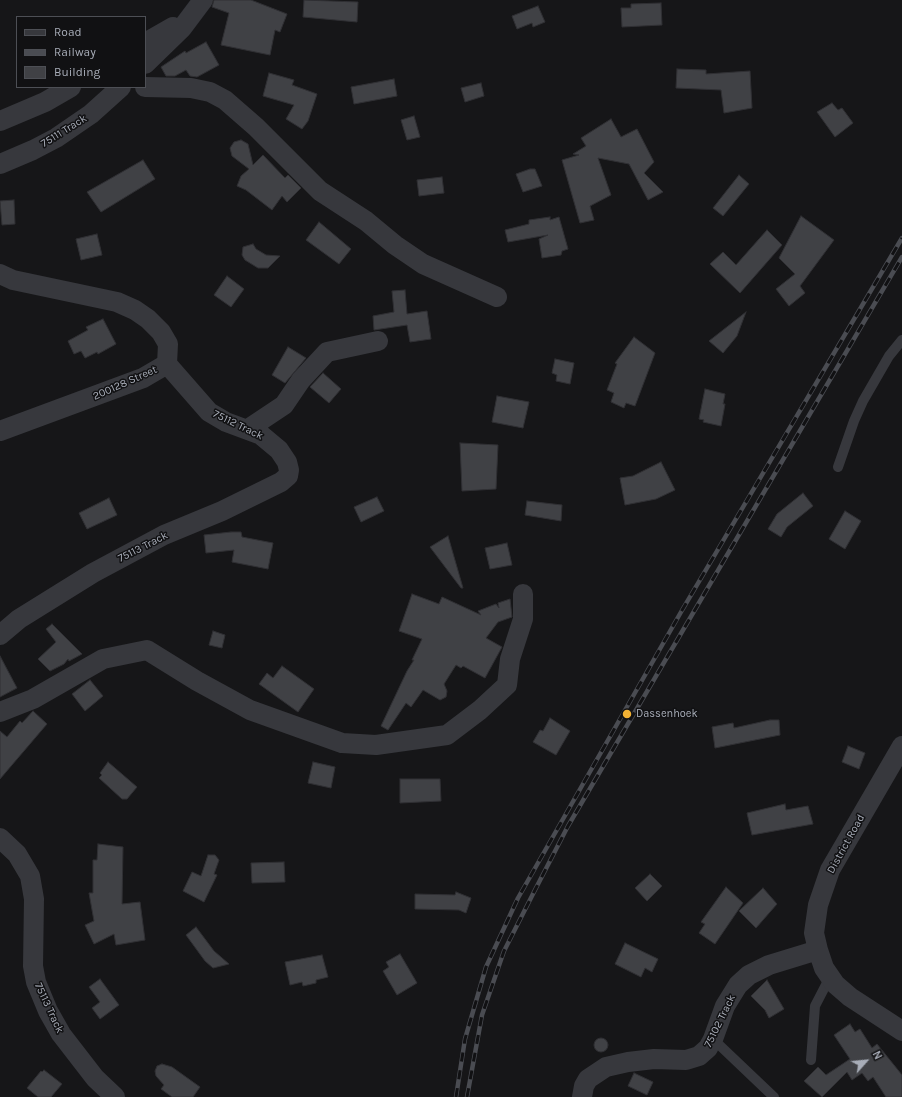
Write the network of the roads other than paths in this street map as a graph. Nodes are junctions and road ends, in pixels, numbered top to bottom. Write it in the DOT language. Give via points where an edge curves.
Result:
graph roads {
  1 [pos="203,0"];
  2 [pos="182,28"];
  3 [pos="146,42"];
  4 [pos="146,63"];
  5 [pos="146,87"];
  6 [pos="69,88"];
  7 [pos="120,88"];
  8 [pos="0,121"];
  9 [pos="0,164"];
  10 [pos="0,274"];
  11 [pos="497,297"];
  12 [pos="902,340"];
  13 [pos="378,341"];
  14 [pos="167,364"];
  15 [pos="248,429"];
  16 [pos="0,431"];
  17 [pos="838,467"];
  18 [pos="290,470"];
  19 [pos="524,594"];
  20 [pos="0,635"];
  21 [pos="0,712"];
  22 [pos="902,746"];
  23 [pos="0,838"];
  24 [pos="818,950"];
  25 [pos="830,977"];
  26 [pos="902,1031"];
  27 [pos="713,1039"];
  28 [pos="811,1060"];
  29 [pos="115,1097"];
  30 [pos="582,1097"];
  31 [pos="774,1097"];
  1 -- 2 [label="street"];
  2 -- 3 [label="street" via="174,26"];
  2 -- 4 [label="street"];
  5 -- 11 [label="street" via="191,88 210,92 225,100 320,191 366,221 423,264"];
  6 -- 8 [label="street" via="45,102"];
  7 -- 9 [label="street, 75111 Track" via="91,114 56,138"];
  10 -- 14 [label="street, 200128 Street" via="13,280 117,302 135,310 161,332 168,344"];
  12 -- 17 [label="lane" via="889,356 863,402"];
  13 -- 15 [label="street" via="327,352 301,380 284,405"];
  14 -- 15 [label="street, 75112 Track" via="209,412 226,422"];
  14 -- 16 [label="street, 200128 Street" via="143,378 106,393"];
  15 -- 18 [label="street, 75112 Track" via="262,435 279,450"];
  18 -- 20 [label="street, 75113 Track" via="281,482 222,511 164,535 93,573 19,619"];
  19 -- 21 [label="street" via="523,619 510,659 507,685 447,735 376,745 342,742 250,710 147,650 103,659 33,699"];
  22 -- 24 [label="street, District Road" via="830,870 815,919 814,933"];
  23 -- 29 [label="street, 75113 Track" via="16,854 30,876 34,899 33,966 36,982 48,1011 65,1040 95,1078"];
  24 -- 25 [label="street, District Road"];
  24 -- 27 [label="street, 75102 Track" via="769,965 749,975 738,985 725,1006"];
  25 -- 26 [label="street, District Road" via="850,997"];
  25 -- 28 [label="lane" via="815,1006"];
  27 -- 30 [label="street, 75102 Track" via="699,1056 686,1060 654,1059 606,1067 588,1079"];
  27 -- 31 [label="lane"];
}
